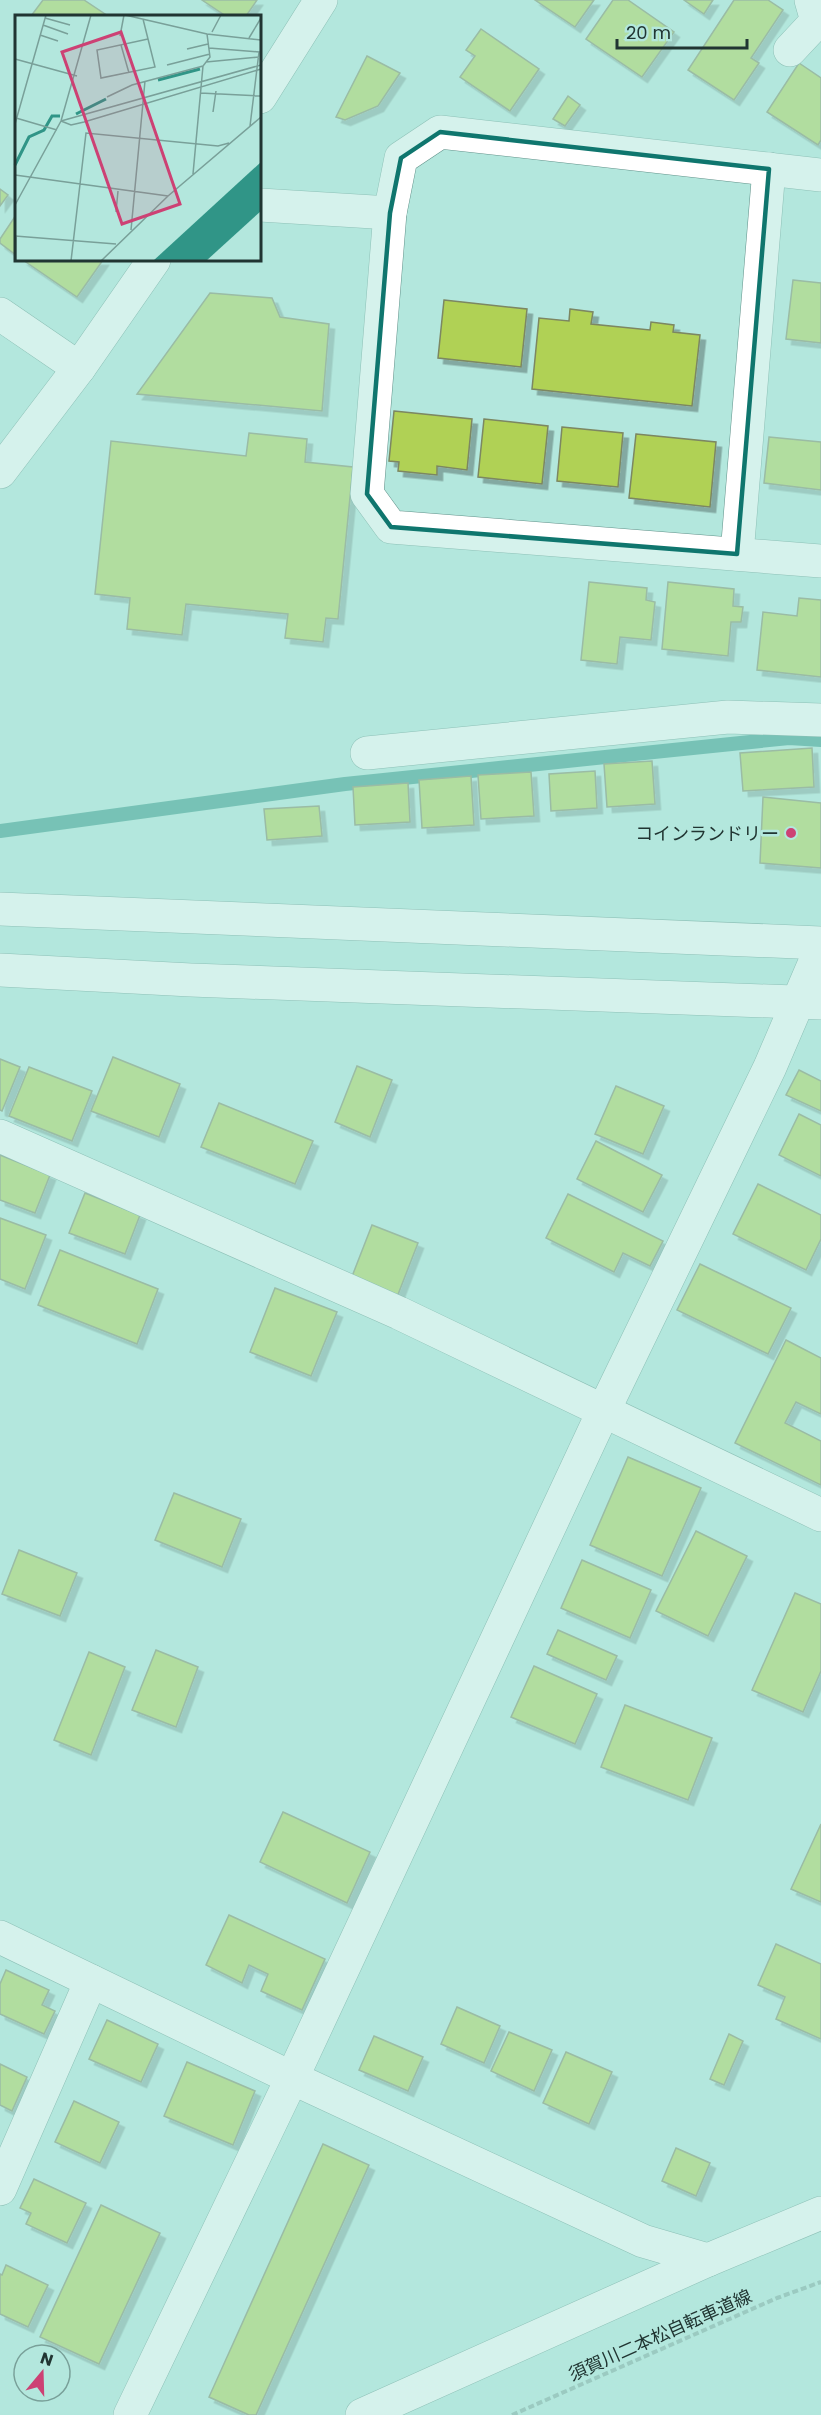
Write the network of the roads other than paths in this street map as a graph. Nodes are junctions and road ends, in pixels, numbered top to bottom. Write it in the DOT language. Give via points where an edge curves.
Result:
graph roads {
  1 [pos="321,0"];
  2 [pos="810,0"];
  3 [pos="790,50"];
  4 [pos="261,95"];
  5 [pos="769,169"];
  6 [pos="821,175"];
  7 [pos="261,205"];
  8 [pos="390,213"];
  9 [pos="153,261"];
  10 [pos="0,314"];
  11 [pos="79,368"];
  12 [pos="0,472"];
  13 [pos="737,554"];
  14 [pos="821,561"];
  15 [pos="821,720"];
  16 [pos="367,753"];
  17 [pos="0,909"];
  18 [pos="821,945"];
  19 [pos="0,970"];
  20 [pos="809,1002"];
  21 [pos="0,1136"];
  22 [pos="604,1410"];
  23 [pos="821,1515"];
  24 [pos="0,1937"];
  25 [pos="92,1981"];
  26 [pos="292,2078"];
  27 [pos="0,2189"];
  28 [pos="821,2213"];
  29 [pos="708,2260"];
  30 [pos="130,2415"];
  31 [pos="362,2415"];
  1 -- 4 [label="street"];
  2 -- 3 [label="street" via="817,21"];
  5 -- 6 [label="street"];
  5 -- 8 [label="street" via="440,132 401,158"];
  5 -- 13 [label="street"];
  7 -- 8 [label="street"];
  8 -- 13 [label="street" via="367,494 391,527"];
  9 -- 11 [label="street"];
  10 -- 11 [label="street"];
  11 -- 12 [label="street"];
  13 -- 14 [label="street"];
  15 -- 16 [label="street" via="728,717"];
  17 -- 18 [label="street"];
  18 -- 20 [label="street"];
  19 -- 20 [label="street"];
  20 -- 22 [label="street" via="770,1067"];
  21 -- 22 [label="street" via="399,1313"];
  22 -- 23 [label="street"];
  22 -- 26 [label="street"];
  24 -- 25 [label="street"];
  25 -- 26 [label="street"];
  25 -- 27 [label="street"];
  26 -- 29 [label="street" via="643,2241"];
  26 -- 30 [label="street"];
  28 -- 29 [label="street"];
  29 -- 31 [label="street"];
}
